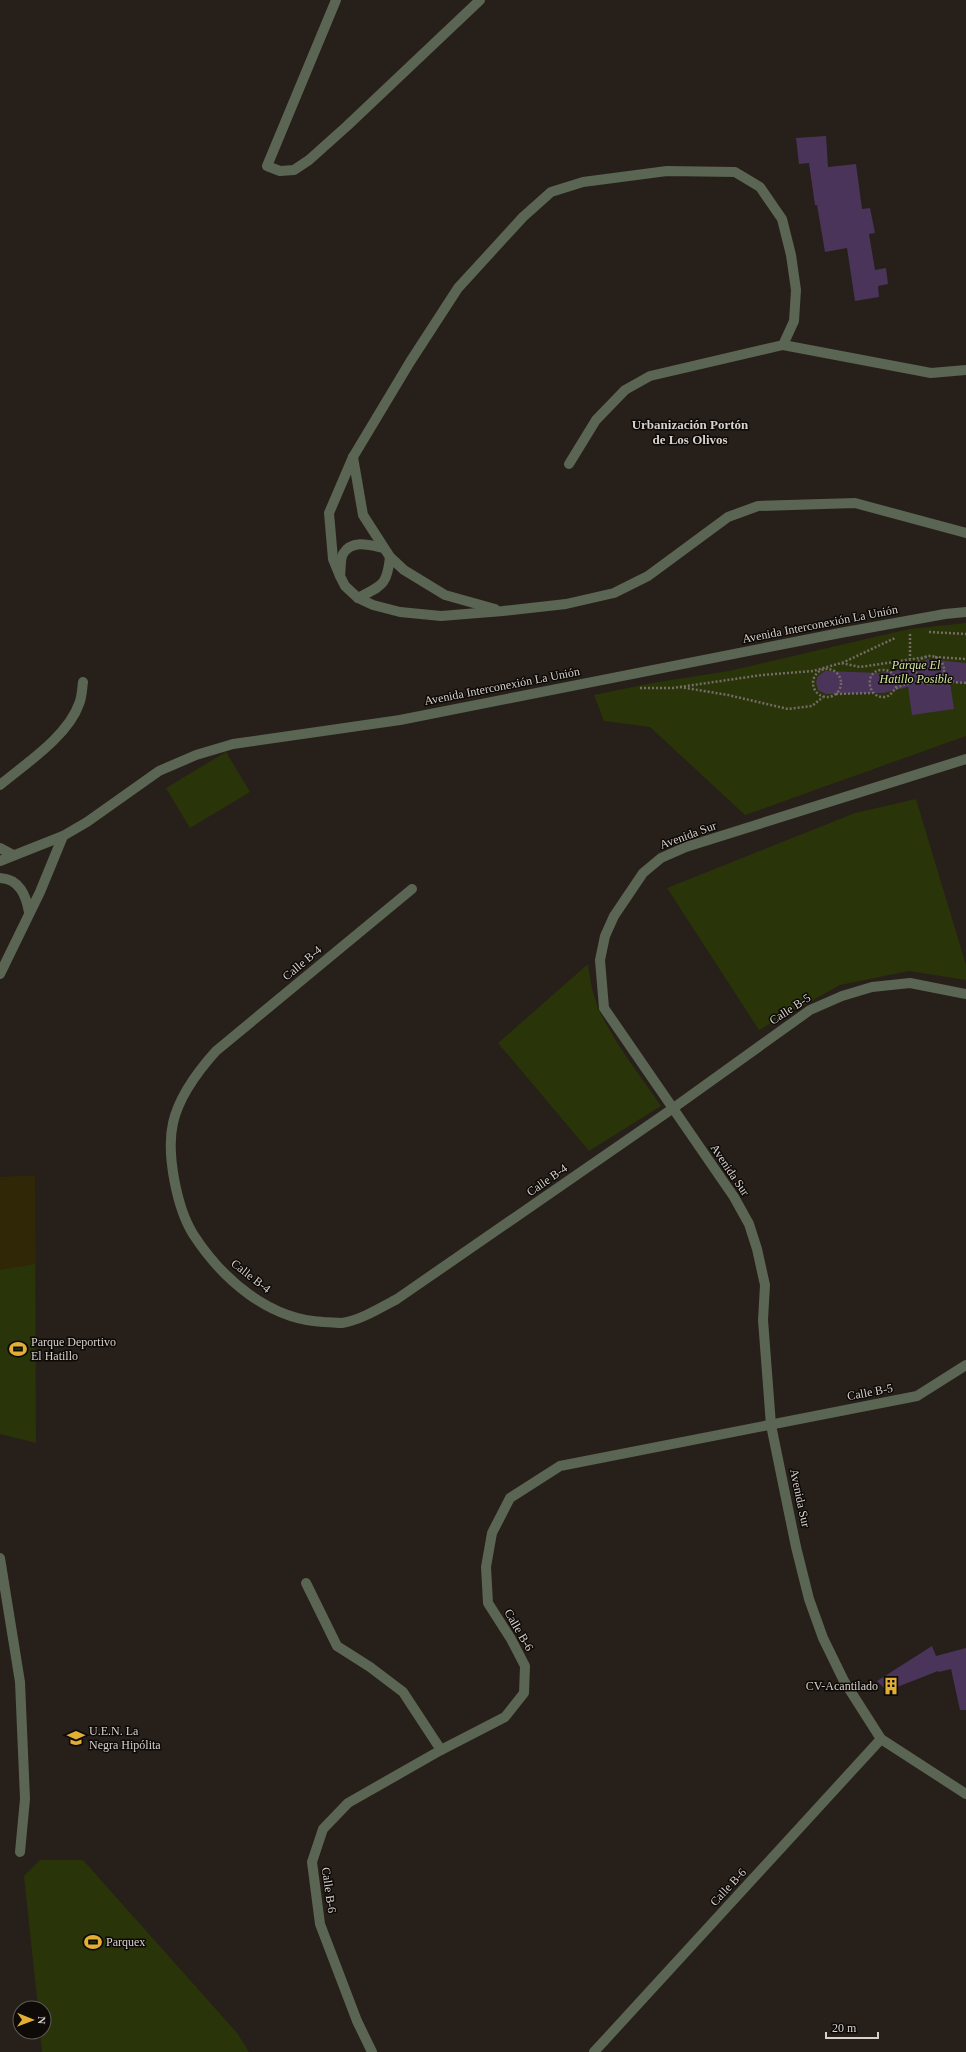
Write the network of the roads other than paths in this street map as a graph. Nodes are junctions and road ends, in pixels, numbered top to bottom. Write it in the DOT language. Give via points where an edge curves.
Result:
graph roads {
  1 [pos="336,0"];
  2 [pos="480,0"];
  3 [pos="783,345"];
  4 [pos="966,370"];
  5 [pos="352,457"];
  6 [pos="569,464"];
  7 [pos="966,533"];
  8 [pos="383,548"];
  9 [pos="390,557"];
  10 [pos="340,576"];
  11 [pos="358,598"];
  12 [pos="503,611"];
  13 [pos="966,612"];
  14 [pos="83,682"];
  15 [pos="966,759"];
  16 [pos="0,785"];
  17 [pos="63,836"];
  18 [pos="0,848"];
  19 [pos="13,855"];
  20 [pos="0,861"];
  21 [pos="0,878"];
  22 [pos="412,889"];
  23 [pos="29,912"];
  24 [pos="0,974"];
  25 [pos="966,994"];
  26 [pos="672,1109"];
  27 [pos="966,1365"];
  28 [pos="771,1425"];
  29 [pos="0,1558"];
  30 [pos="306,1583"];
  31 [pos="881,1739"];
  32 [pos="441,1750"];
  33 [pos="966,1794"];
  34 [pos="20,1852"];
  35 [pos="372,2052"];
  36 [pos="594,2052"];
  1 -- 2 [label="street" via="267,166 280,171 294,170 308,160"];
  3 -- 4 [label="street" via="931,373"];
  3 -- 5 [label="street" via="794,321 794,276 782,219 760,187 735,172 667,170 583,182 551,192 523,217 458,288"];
  3 -- 6 [label="street" via="650,376 625,390 596,420"];
  5 -- 8 [label="street" via="362,515"];
  5 -- 10 [label="street" via="329,513 332,559"];
  7 -- 12 [label="street" via="855,503 758,506 728,517 648,576 614,593 566,604"];
  8 -- 9 [label="street"];
  8 -- 10 [label="street" via="362,544 352,546 343,554"];
  9 -- 11 [label="street" via="388,576 379,586"];
  9 -- 12 [label="street" via="404,570 445,595"];
  10 -- 11 [label="street" via="345,586"];
  11 -- 12 [label="street" via="372,605 400,612 441,616"];
  13 -- 17 [label="street, Avenida Interconexión La Unión" via="840,633 400,720 233,744 196,755 159,771"];
  14 -- 16 [label="street" via="79,704 69,722 52,741"];
  15 -- 26 [label="street, Avenida Sur" via="686,847 660,858 644,873 614,916 605,936 600,960 604,1008"];
  17 -- 19 [label="street, Avenida Interconexión La Unión"];
  17 -- 23 [label="street"];
  18 -- 19 [label="street"];
  19 -- 20 [label="street, Avenida Interconexión La Unión"];
  21 -- 23 [label="street" via="15,883 22,889"];
  22 -- 26 [label="street, Calle B-4" via="216,1051 198,1070 183,1099 173,1123 170,1150 174,1180 192,1233 227,1277 278,1312 307,1321 342,1323 369,1314 398,1299"];
  23 -- 24 [label="street"];
  25 -- 26 [label="street, Calle B-5" via="910,983 872,988 842,996 810,1010"];
  26 -- 28 [label="street, Avenida Sur" via="734,1197 749,1224 757,1249 764,1285 763,1320"];
  27 -- 28 [label="street, Calle B-5" via="918,1396"];
  28 -- 31 [label="street, Avenida Sur" via="809,1599 823,1638 844,1681"];
  28 -- 32 [label="street, Calle B-6" via="560,1466 510,1498 492,1533 486,1567 488,1603 524,1666 524,1693 505,1717"];
  29 -- 34 [label="street" via="20,1682 24,1799"];
  30 -- 32 [label="street" via="337,1646 403,1692"];
  31 -- 33 [label="street, Avenida Sur"];
  31 -- 36 [label="street, Calle B-6"];
  32 -- 35 [label="street, Calle B-6" via="348,1803 323,1829 312,1862 320,1924 356,2021"];
}
